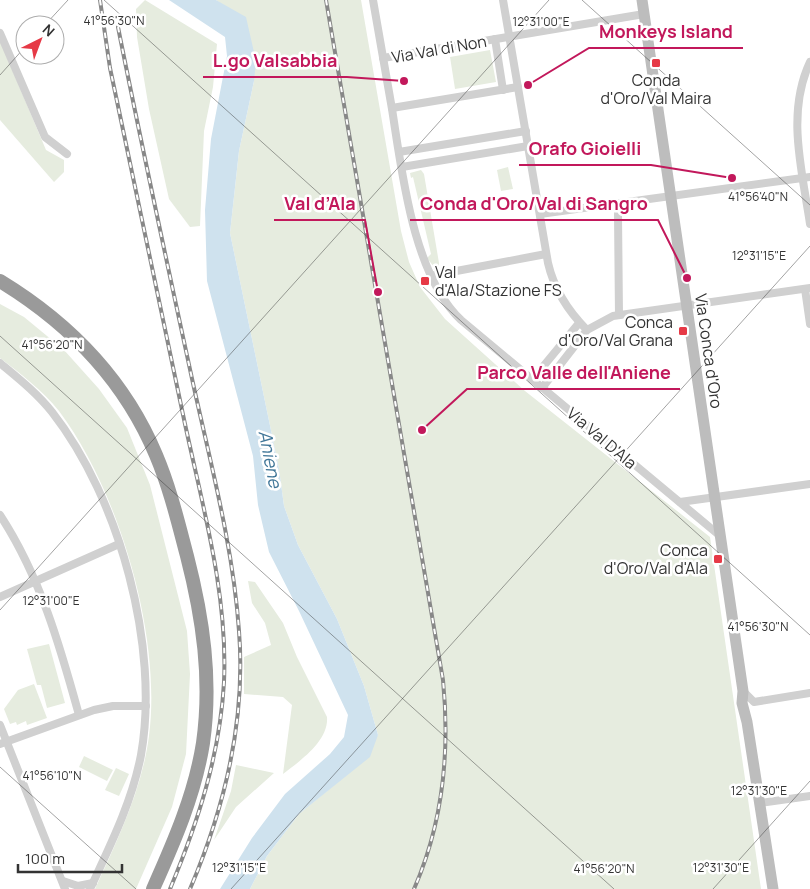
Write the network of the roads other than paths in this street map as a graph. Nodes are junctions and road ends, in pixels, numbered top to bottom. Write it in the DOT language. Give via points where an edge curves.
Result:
graph roads {
  1 [pos="373,0"];
  2 [pos="503,0"];
  3 [pos="642,0"];
  4 [pos="644,14"];
  5 [pos="1,33"];
  6 [pos="510,36"];
  7 [pos="494,39"];
  8 [pos="383,58"];
  9 [pos="810,62"];
  10 [pos="518,87"];
  11 [pos="503,90"];
  12 [pos="392,108"];
  13 [pos="526,131"];
  14 [pos="528,146"];
  15 [pos="400,152"];
  16 [pos="67,154"];
  17 [pos="402,167"];
  18 [pos="807,177"];
  19 [pos="670,197"];
  20 [pos="540,214"];
  21 [pos="618,214"];
  22 [pos="810,224"];
  23 [pos="546,254"];
  24 [pos="430,276"];
  25 [pos="0,281"];
  26 [pos="807,288"];
  27 [pos="0,291"];
  28 [pos="686,305"];
  29 [pos="619,315"];
  30 [pos="579,323"];
  31 [pos="810,324"];
  32 [pos="587,330"];
  33 [pos="0,363"];
  34 [pos="532,380"];
  35 [pos="542,388"];
  36 [pos="810,484"];
  37 [pos="715,499"];
  38 [pos="680,502"];
  39 [pos="0,515"];
  40 [pos="720,535"];
  41 [pos="118,544"];
  42 [pos="36,582"];
  43 [pos="0,597"];
  44 [pos="743,691"];
  45 [pos="810,694"];
  46 [pos="754,702"];
  47 [pos="146,706"];
  48 [pos="79,715"];
  49 [pos="748,722"];
  50 [pos="0,725"];
  51 [pos="3,743"];
  52 [pos="810,796"];
  53 [pos="760,803"];
  54 [pos="64,885"];
  55 [pos="91,886"];
  56 [pos="144,889"];
  57 [pos="153,889"];
  58 [pos="773,889"];
  1 -- 8 [label="street, Via Val D'Ala"];
  2 -- 6 [label="street"];
  3 -- 4 [label="street, Via Conca d'Oro"];
  4 -- 6 [label="street, Via Val di Non"];
  4 -- 19 [label="street, Via Conca d'Oro"];
  5 -- 16 [label="street" via="45,137"];
  6 -- 7 [label="street, Via Val di Non"];
  6 -- 10 [label="street"];
  7 -- 8 [label="street, Via Val di Non"];
  7 -- 11 [label="street"];
  8 -- 12 [label="street, Via Val D'Ala"];
  9 -- 18 [label="street" via="797,109 798,140"];
  10 -- 11 [label="street"];
  10 -- 13 [label="street"];
  11 -- 12 [label="street"];
  12 -- 15 [label="street, Via Val D'Ala"];
  13 -- 14 [label="street"];
  13 -- 15 [label="street"];
  14 -- 17 [label="street"];
  14 -- 20 [label="street"];
  15 -- 17 [label="street, Via Val D'Ala"];
  17 -- 24 [label="street, Via Val D'Ala" via="417,238"];
  18 -- 19 [label="street"];
  18 -- 22 [label="street"];
  19 -- 20 [label="street"];
  19 -- 28 [label="street, Via Conca d'Oro"];
  20 -- 23 [label="street"];
  21 -- 29 [label="street"];
  23 -- 24 [label="street"];
  23 -- 30 [label="street" via="556,287"];
  24 -- 34 [label="street, Via Val D'Ala" via="456,317"];
  25 -- 57 [label="highway" via="73,336 104,369 125,398 159,461 190,566 205,642 205,728 199,766 188,803"];
  26 -- 28 [label="street"];
  26 -- 31 [label="street"];
  27 -- 56 [label="highway" via="65,340 118,402 153,470 182,572 198,660 196,731 181,797"];
  28 -- 29 [label="street"];
  28 -- 37 [label="street, Via Conca d'Oro"];
  29 -- 32 [label="street"];
  30 -- 32 [label="street"];
  30 -- 34 [label="street"];
  32 -- 35 [label="street"];
  33 -- 41 [label="street" via="40,399 64,428 91,477"];
  34 -- 35 [label="street, Via Val D'Ala"];
  35 -- 38 [label="street, Via Val D'Ala"];
  36 -- 37 [label="street"];
  37 -- 38 [label="street"];
  37 -- 40 [label="street, Via Conca d'Oro"];
  38 -- 40 [label="street, Via Val D'Ala"];
  39 -- 42 [label="street"];
  40 -- 44 [label="street"];
  41 -- 42 [label="street"];
  41 -- 47 [label="street" via="138,614"];
  42 -- 43 [label="street"];
  42 -- 48 [label="street" via="57,638"];
  44 -- 46 [label="street"];
  44 -- 49 [label="street" via="742,703"];
  45 -- 46 [label="street"];
  46 -- 49 [label="street"];
  47 -- 48 [label="street" via="110,707"];
  47 -- 55 [label="street" via="136,776 115,834"];
  48 -- 51 [label="street"];
  49 -- 53 [label="street"];
  50 -- 51 [label="street"];
  51 -- 54 [label="street"];
  52 -- 53 [label="street"];
  53 -- 58 [label="street"];
  54 -- 55 [label="street"];
}
